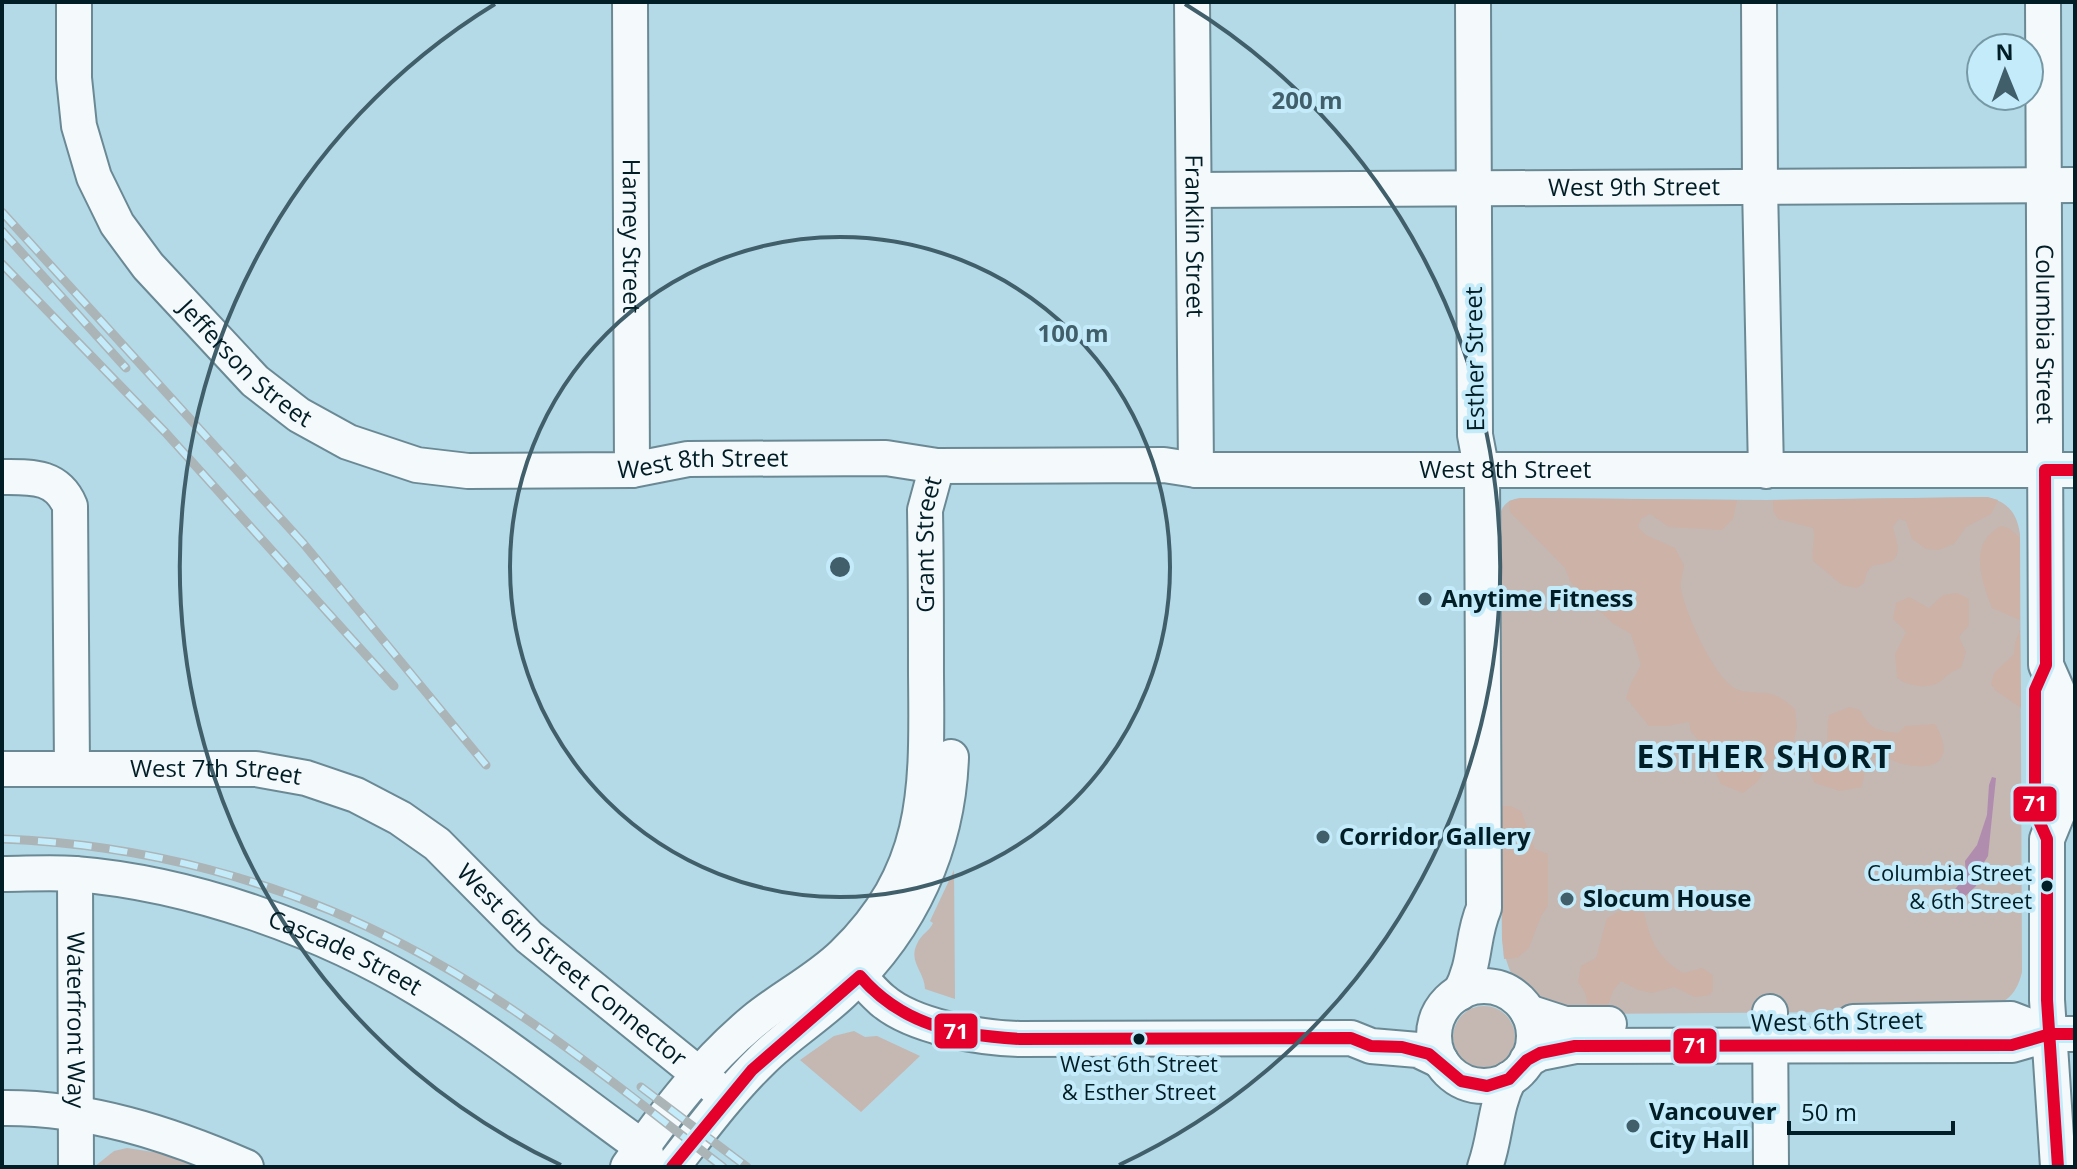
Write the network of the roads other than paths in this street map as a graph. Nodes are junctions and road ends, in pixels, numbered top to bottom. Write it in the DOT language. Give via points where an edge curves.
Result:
graph roads {
  1 [pos="74,2"];
  2 [pos="630,2"];
  3 [pos="1192,2"];
  4 [pos="1473,2"];
  5 [pos="1759,2"];
  6 [pos="2043,2"];
  7 [pos="2059,185"];
  8 [pos="1760,186"];
  9 [pos="1473,189"];
  10 [pos="1194,190"];
  11 [pos="937,466"];
  12 [pos="632,470"];
  13 [pos="1196,470"];
  14 [pos="2060,470"];
  15 [pos="1766,471"];
  16 [pos="1482,472"];
  17 [pos="2,477"];
  18 [pos="2056,751"];
  19 [pos="72,768"];
  20 [pos="2,769"];
  21 [pos="419,830"];
  22 [pos="2,874"];
  23 [pos="75,874"];
  24 [pos="1484,908"];
  25 [pos="851,966"];
  26 [pos="1518,1002"];
  27 [pos="1450,1003"];
  28 [pos="1770,1027"];
  29 [pos="2063,1034"];
  30 [pos="1351,1038"];
  31 [pos="1518,1070"];
  32 [pos="1451,1071"];
  33 [pos="699,1075"];
  34 [pos="727,1097"];
  35 [pos="2,1108"];
  36 [pos="77,1113"];
  37 [pos="639,1160"];
  38 [pos="76,1167"];
  39 [pos="246,1167"];
  40 [pos="672,1167"];
  41 [pos="1485,1167"];
  42 [pos="1771,1167"];
  43 [pos="2058,1167"];
  1 -- 12 [label="street, Jefferson Street" via="79,126 109,210 148,266 268,393 330,435 417,465 468,471"];
  2 -- 12 [label="street, Harney Street"];
  3 -- 10 [label="street, Franklin Street"];
  4 -- 9 [label="street, Esther Street"];
  5 -- 8 [label="street"];
  6 -- 7 [label="street, Columbia Street"];
  7 -- 8 [label="street, West 9th Street"];
  7 -- 14 [label="street, Columbia Street"];
  8 -- 9 [label="street, West 9th Street"];
  8 -- 15 [label="street"];
  9 -- 10 [label="street, West 9th Street"];
  9 -- 16 [label="street, Esther Street" via="1475,435"];
  10 -- 13 [label="street, Franklin Street"];
  11 -- 12 [label="street, West 8th Street" via="886,458 704,458"];
  11 -- 13 [label="street, West 8th Street" via="1164,465"];
  11 -- 25 [label="street, Grant Street" via="925,510 923,802 909,856"];
  13 -- 16 [label="street, West 8th Street"];
  14 -- 15 [label="street, West 8th Street"];
  14 -- 18 [label="street, Columbia Street" via="2046,665 2035,690"];
  15 -- 16 [label="street, West 8th Street"];
  16 -- 24 [label="street, Esther Street"];
  17 -- 19 [label="street" via="41,478 54,484 64,493 71,515"];
  18 -- 29 [label="street, Columbia Street" via="2035,812 2047,839 2047,1000"];
  19 -- 20 [label="street, West 7th Street"];
  19 -- 21 [label="street, West 7th Street" via="281,773 356,795"];
  21 -- 33 [label="street, West 6th Street Connector" via="529,937"];
  22 -- 23 [label="street, Cascade Street"];
  23 -- 36 [label="street, Waterfront Way"];
  23 -- 37 [label="street, Cascade Street" via="210,900 344,950 474,1024"];
  24 -- 26 [label="street, Esther Street" via="1499,963"];
  24 -- 27 [label="street, Esther Street" via="1473,963"];
  25 -- 30 [label="street" via="883,1001 912,1016 953,1031 999,1038"];
  25 -- 33 [label="street, Grant Street" via="812,980 753,1022"];
  25 -- 34 [label="street, Grant Street" via="830,1004 788,1035"];
  26 -- 27 [label="street" via="1488,987"];
  26 -- 28 [label="street, West 6th Street" via="1540,1018 1565,1024"];
  26 -- 31 [label="street" via="1534,1037"];
  27 -- 30 [label="street" via="1405,1025 1372,1028"];
  27 -- 32 [label="street" via="1434,1034"];
  28 -- 29 [label="street, West 6th Street" via="2012,1045"];
  28 -- 31 [label="street, West 6th Street" via="1554,1049"];
  28 -- 42 [label="street"];
  29 -- 43 [label="street, Columbia Street"];
  30 -- 32 [label="street" via="1371,1046 1418,1050"];
  31 -- 32 [label="street" via="1487,1086"];
  31 -- 41 [label="street" via="1498,1104"];
  32 -- 41 [label="street" via="1470,1100"];
  33 -- 34 [label="street, West 6th Street Connector"];
  33 -- 37 [label="street, Grant Street"];
  34 -- 40 [label="street, Grant Street"];
  35 -- 36 [label="street"];
  36 -- 38 [label="street, Waterfront Way"];
  36 -- 39 [label="street" via="150,1130"];
}
